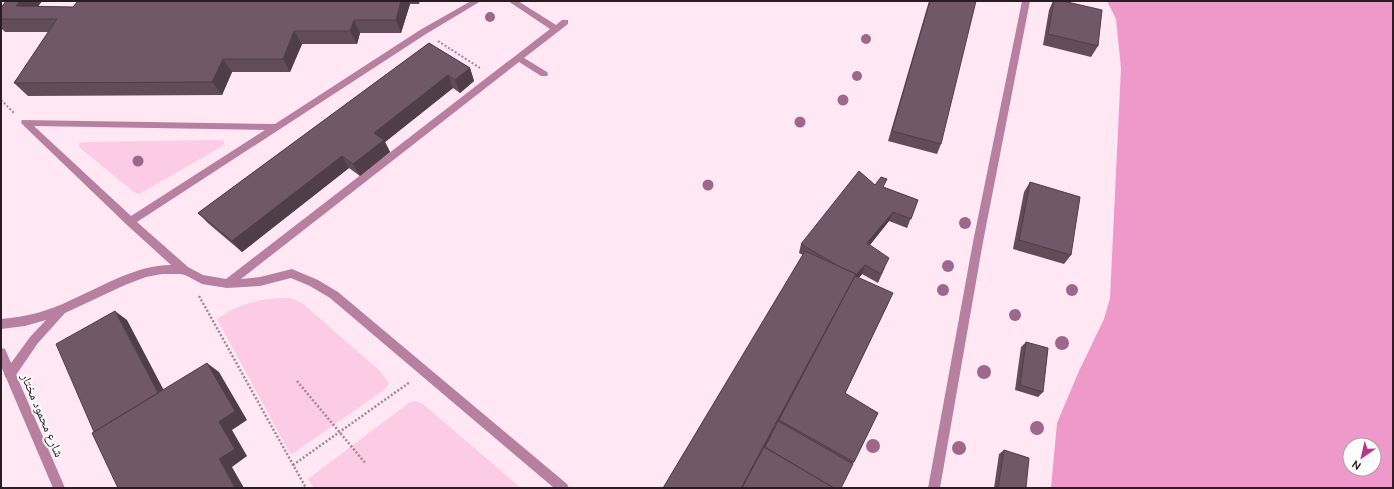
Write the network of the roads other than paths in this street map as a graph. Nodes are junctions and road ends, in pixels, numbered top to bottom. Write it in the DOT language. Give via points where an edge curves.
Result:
graph roads {
  1 [pos="477,1"];
  2 [pos="512,1"];
  3 [pos="1026,1"];
  4 [pos="565,22"];
  5 [pos="556,29"];
  6 [pos="518,58"];
  7 [pos="544,74"];
  8 [pos="275,127"];
  9 [pos="130,222"];
  10 [pos="185,271"];
  11 [pos="227,284"];
  12 [pos="63,309"];
  13 [pos="1,324"];
  14 [pos="1,353"];
  15 [pos="10,374"];
  16 [pos="59,488"];
  17 [pos="563,488"];
  18 [pos="934,488"];
  1 -- 8 [label="street" via="423,32"];
  2 -- 5 [label="street"];
  3 -- 18 [label="street" via="978,242"];
  4 -- 5 [label="street"];
  5 -- 6 [label="street"];
  6 -- 7 [label="street"];
  6 -- 11 [label="street"];
  8 -- 9 [label="street"];
  8 -- 9 [label="street" via="25,122"];
  9 -- 10 [label="street"];
  10 -- 11 [label="street" via="204,280"];
  10 -- 12 [label="street" via="160,270 131,277"];
  11 -- 17 [label="street" via="259,282 292,273 334,295"];
  12 -- 13 [label="street" via="25,321"];
  12 -- 15 [label="street" via="34,340"];
  14 -- 15 [label="street, شارع محمود مختار"];
  15 -- 16 [label="street, شارع محمود مختار"];
}
